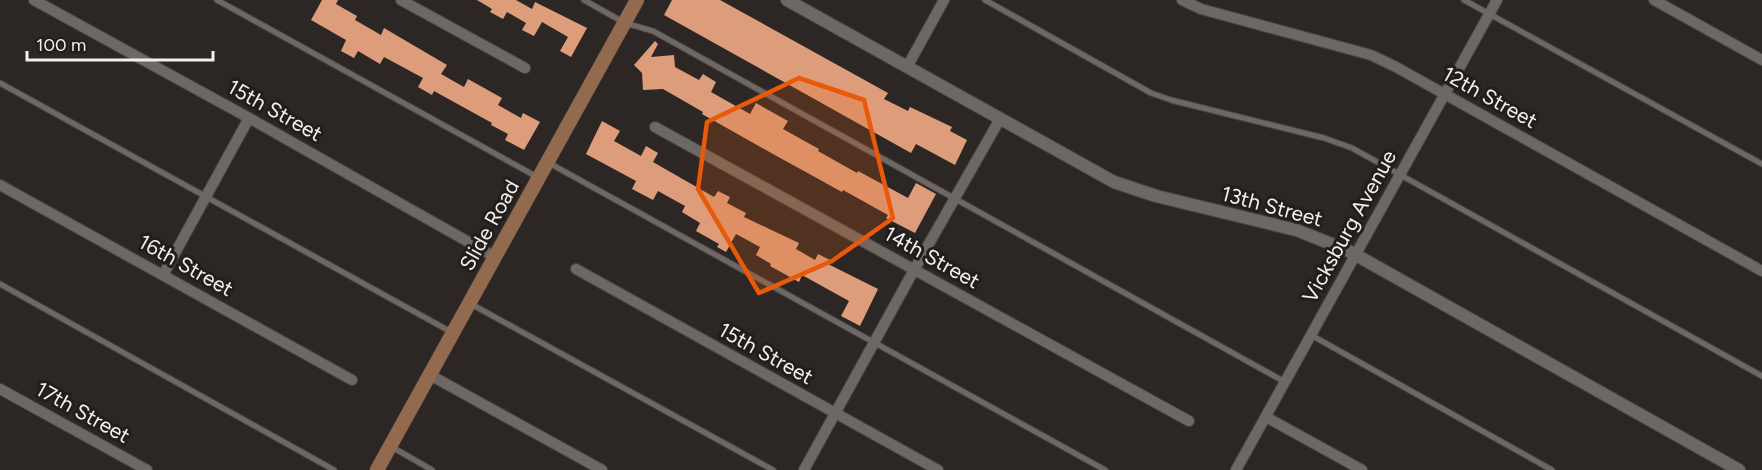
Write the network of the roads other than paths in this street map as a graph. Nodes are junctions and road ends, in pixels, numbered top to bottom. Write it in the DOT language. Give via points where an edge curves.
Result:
graph roads {
  1 [pos="34,0"];
  2 [pos="217,0"];
  3 [pos="401,0"];
  4 [pos="584,0"];
  5 [pos="637,0"];
  6 [pos="787,0"];
  7 [pos="944,0"];
  8 [pos="985,0"];
  9 [pos="1182,0"];
  10 [pos="1464,0"];
  11 [pos="1497,0"];
  12 [pos="1654,0"];
  13 [pos="1489,13"];
  14 [pos="625,23"];
  15 [pos="1762,60"];
  16 [pos="907,67"];
  17 [pos="525,68"];
  18 [pos="0,83"];
  19 [pos="1444,94"];
  20 [pos="249,118"];
  21 [pos="1000,119"];
  22 [pos="655,127"];
  23 [pos="548,162"];
  24 [pos="1762,164"];
  25 [pos="1400,175"];
  26 [pos="539,178"];
  27 [pos="0,185"];
  28 [pos="206,197"];
  29 [pos="955,198"];
  30 [pos="1356,255"];
  31 [pos="495,256"];
  32 [pos="576,269"];
  33 [pos="914,270"];
  34 [pos="1762,271"];
  35 [pos="163,275"];
  36 [pos="0,284"];
  37 [pos="470,303"];
  38 [pos="453,333"];
  39 [pos="1311,335"];
  40 [pos="874,343"];
  41 [pos="430,375"];
  42 [pos="1762,376"];
  43 [pos="352,380"];
  44 [pos="1285,382"];
  45 [pos="0,388"];
  46 [pos="835,413"];
  47 [pos="1266,417"];
  48 [pos="1190,421"];
  49 [pos="390,447"];
  50 [pos="147,470"];
  51 [pos="334,470"];
  52 [pos="377,470"];
  53 [pos="432,470"];
  54 [pos="602,470"];
  55 [pos="773,470"];
  56 [pos="804,470"];
  57 [pos="938,470"];
  58 [pos="1105,470"];
  59 [pos="1236,470"];
  60 [pos="1362,470"];
  61 [pos="1552,470"];
  62 [pos="1739,470"];
  1 -- 20 [label="street, 15th Street"];
  2 -- 26 [label="lane"];
  3 -- 17 [label="street"];
  4 -- 14 [label="lane"];
  5 -- 14 [label="main road, Slide Road"];
  6 -- 16 [label="street, 13th Street"];
  7 -- 16 [label="street"];
  8 -- 25 [label="lane" via="1152,93 1352,148"];
  9 -- 19 [label="street, 12th Street" via="1201,9 1371,55"];
  10 -- 13 [label="lane"];
  11 -- 13 [label="street, Vicksburg Avenue"];
  12 -- 15 [label="street"];
  13 -- 19 [label="street, Vicksburg Avenue"];
  13 -- 24 [label="lane"];
  14 -- 23 [label="main road, Slide Road"];
  14 -- 29 [label="lane" via="653,31"];
  16 -- 21 [label="street, 13th Street"];
  18 -- 28 [label="lane"];
  19 -- 25 [label="street, Vicksburg Avenue"];
  19 -- 34 [label="street, 12th Street"];
  20 -- 28 [label="street"];
  20 -- 31 [label="street, 15th Street"];
  21 -- 29 [label="street"];
  21 -- 30 [label="street, 13th Street" via="1114,182 1296,230"];
  22 -- 33 [label="street, 14th Street"];
  23 -- 26 [label="main road, Slide Road"];
  23 -- 40 [label="lane"];
  25 -- 30 [label="street, Vicksburg Avenue"];
  25 -- 42 [label="lane"];
  26 -- 31 [label="main road, Slide Road"];
  27 -- 35 [label="street, 16th Street"];
  28 -- 35 [label="street"];
  28 -- 38 [label="lane"];
  29 -- 33 [label="street"];
  29 -- 44 [label="lane"];
  30 -- 39 [label="street, Vicksburg Avenue"];
  30 -- 62 [label="street, 13th Street"];
  31 -- 37 [label="main road, Slide Road"];
  32 -- 46 [label="street, 15th Street"];
  33 -- 40 [label="street"];
  33 -- 48 [label="street, 14th Street"];
  35 -- 43 [label="street, 16th Street"];
  36 -- 51 [label="lane"];
  37 -- 38 [label="main road, Slide Road"];
  37 -- 55 [label="lane"];
  38 -- 41 [label="main road, Slide Road"];
  39 -- 44 [label="street, Vicksburg Avenue"];
  39 -- 61 [label="lane"];
  40 -- 46 [label="street"];
  40 -- 58 [label="lane"];
  41 -- 49 [label="main road, Slide Road"];
  41 -- 54 [label="street"];
  44 -- 47 [label="street, Vicksburg Avenue"];
  45 -- 50 [label="street, 17th Street"];
  46 -- 56 [label="street"];
  46 -- 57 [label="street, 15th Street"];
  47 -- 59 [label="street, Vicksburg Avenue"];
  47 -- 60 [label="street"];
  49 -- 52 [label="main road, Slide Road"];
  49 -- 53 [label="lane"];
}
